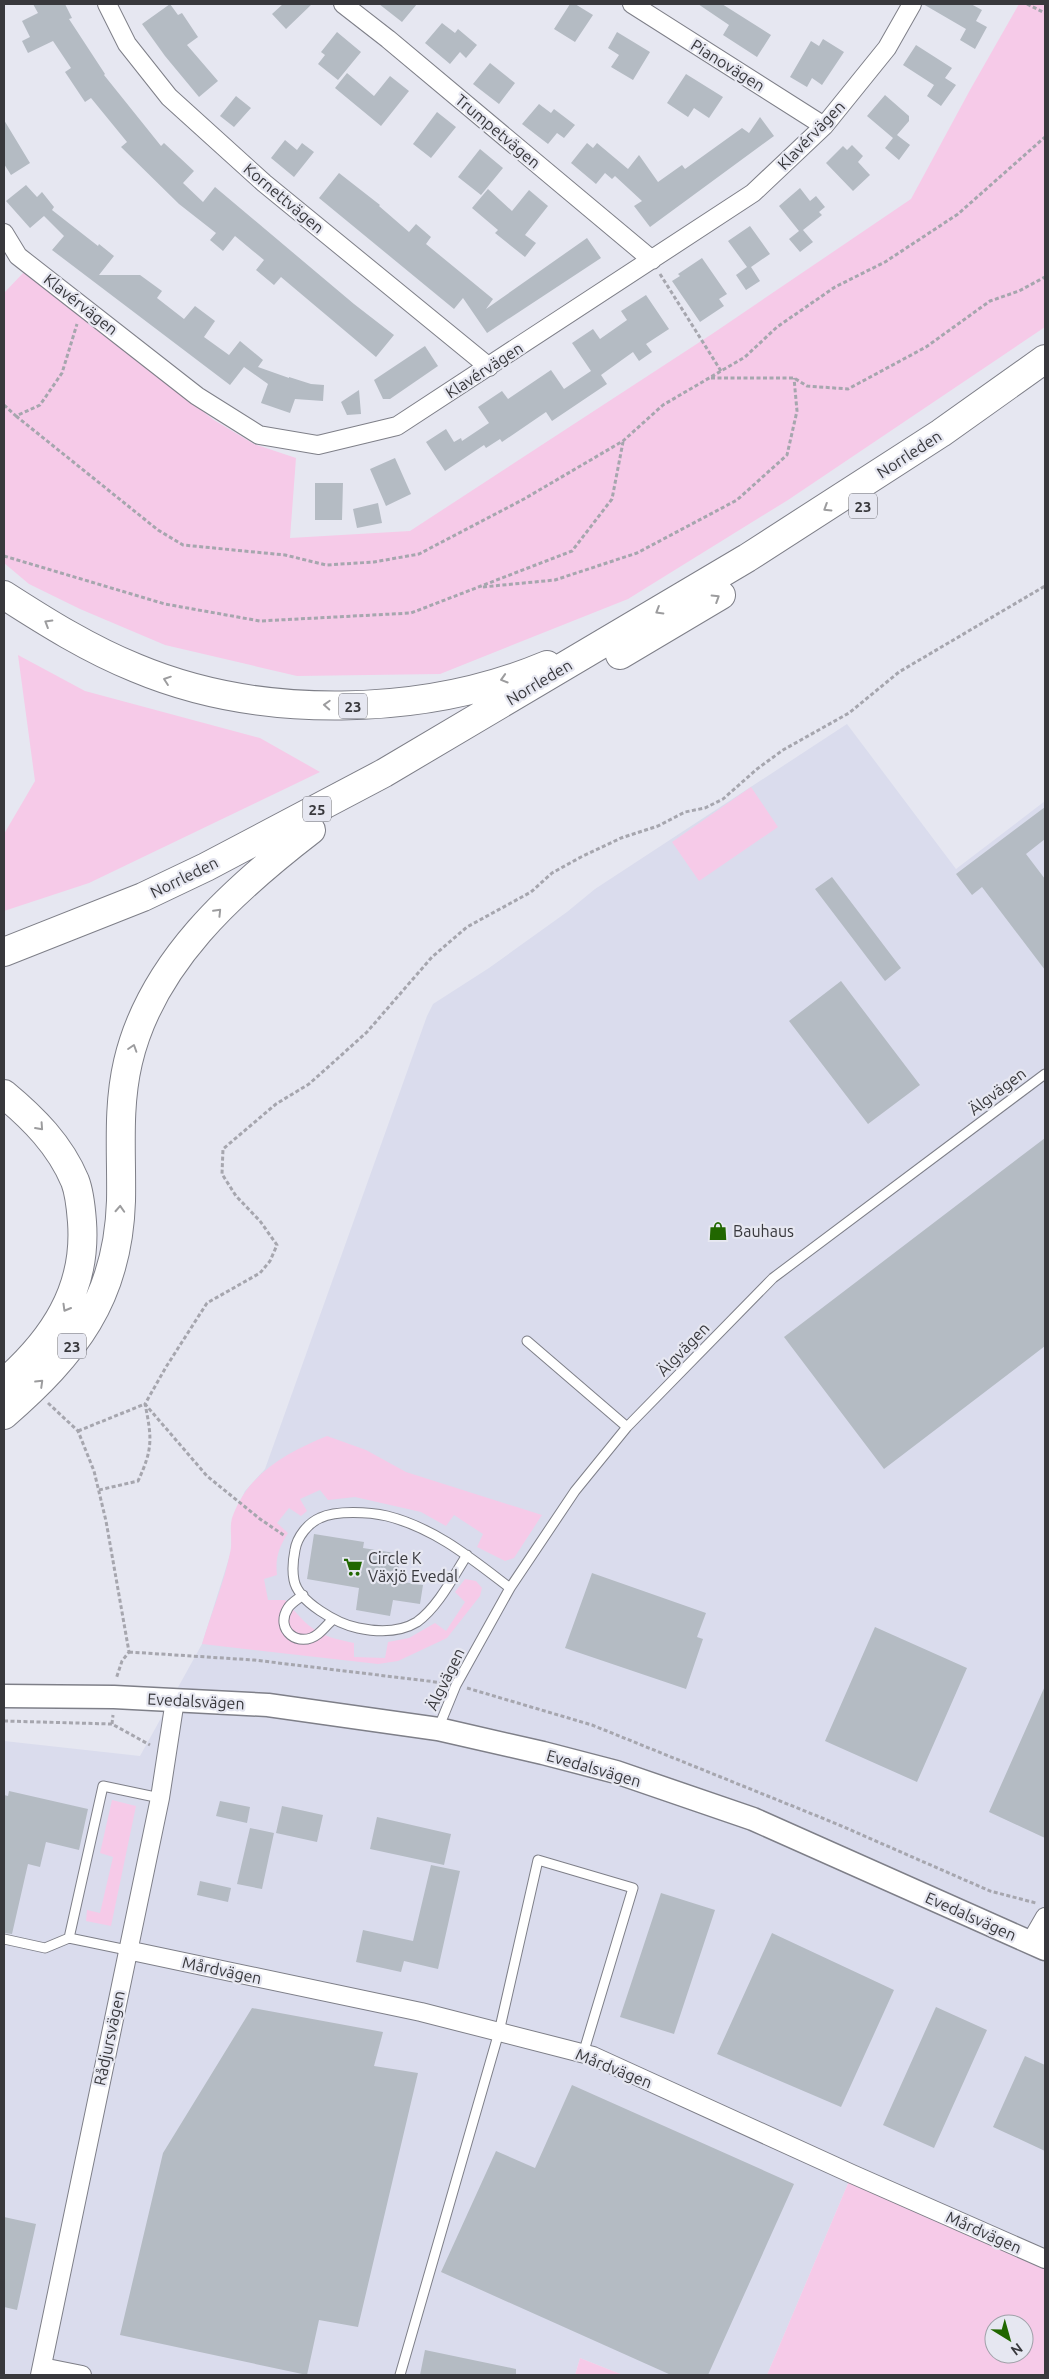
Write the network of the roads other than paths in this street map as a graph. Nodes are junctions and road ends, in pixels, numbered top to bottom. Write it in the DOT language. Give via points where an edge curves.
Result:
graph roads {
  1 [pos="107,4"];
  2 [pos="343,4"];
  3 [pos="632,4"];
  4 [pos="912,4"];
  5 [pos="824,126"];
  6 [pos="4,233"];
  7 [pos="652,260"];
  8 [pos="1045,359"];
  9 [pos="489,367"];
  10 [pos="1045,381"];
  11 [pos="4,595"];
  12 [pos="615,637"];
  13 [pos="311,830"];
  14 [pos="4,952"];
  15 [pos="4,968"];
  16 [pos="1045,1074"];
  17 [pos="4,1094"];
  18 [pos="527,1341"];
  19 [pos="4,1383"];
  20 [pos="4,1415"];
  21 [pos="627,1427"];
  22 [pos="467,1556"];
  23 [pos="510,1588"];
  24 [pos="303,1595"];
  25 [pos="332,1620"];
  26 [pos="4,1683"];
  27 [pos="4,1696"];
  28 [pos="114,1697"];
  29 [pos="175,1700"];
  30 [pos="438,1729"];
  31 [pos="160,1798"];
  32 [pos="1045,1917"];
  33 [pos="69,1938"];
  34 [pos="4,1939"];
  35 [pos="1038,1946"];
  36 [pos="127,1950"];
  37 [pos="499,2032"];
  38 [pos="583,2054"];
  39 [pos="1045,2259"];
  40 [pos="41,2371"];
  41 [pos="82,2375"];
  42 [pos="400,2375"];
  1 -- 9 [label="street, Kornettvägen" via="127,44 169,97 264,183"];
  2 -- 7 [label="street, Trumpetvägen"];
  3 -- 5 [label="street, Pianovägen"];
  4 -- 5 [label="street, Klavérvägen" via="887,48"];
  5 -- 7 [label="street, Klavérvägen" via="753,193"];
  6 -- 9 [label="street, Klavérvägen" via="18,256 197,396 259,435 318,445 397,426"];
  7 -- 9 [label="street, Klavérvägen"];
  8 -- 12 [label="highway, Norrleden / 23, one-way" via="838,501"];
  13 -- 10 [label="highway, Norrleden / 23, one-way" via="675,624 848,516"];
  12 -- 11 [label="highway, 23, one-way" via="537,669 469,689 414,700 350,706 294,703 225,695 137,669 90,647"];
  12 -- 14 [label="highway, Norrleden / 25" via="384,773 224,858 143,897"];
  13 -- 15 [label="highway, Norrleden / 25" via="149,910 81,940"];
  20 -- 13 [label="highway, 23, one-way" via="62,1360 95,1310 106,1284 119,1236 122,1093 140,1025 155,993 201,929 264,866"];
  16 -- 21 [label="lane, Älgvägen" via="773,1278"];
  17 -- 19 [label="highway, one-way" via="42,1128 59,1152 75,1182 83,1234 81,1262 72,1297 38,1349"];
  18 -- 21 [label="lane"];
  21 -- 23 [label="lane, Älgvägen" via="575,1491"];
  22 -- 23 [label="lane"];
  22 -- 24 [label="lane" via="422,1528 371,1513 320,1518 306,1528 296,1544 294,1582"];
  22 -- 25 [label="lane" via="417,1622 398,1630 378,1632"];
  23 -- 30 [label="lane, Älgvägen" via="456,1685"];
  24 -- 25 [label="lane"];
  24 -- 25 [label="lane" via="285,1615 284,1624 290,1636 312,1638"];
  26 -- 28 [label="street, Evedalsvägen"];
  27 -- 28 [label="street, Evedalsvägen"];
  28 -- 29 [label="street, Evedalsvägen"];
  29 -- 30 [label="street, Evedalsvägen" via="268,1705"];
  29 -- 31 [label="street, Rådjursvägen"];
  30 -- 35 [label="street, Evedalsvägen" via="616,1772 753,1819"];
  31 -- 33 [label="lane" via="103,1786"];
  31 -- 36 [label="street, Rådjursvägen"];
  32 -- 35 [label="street"];
  33 -- 34 [label="lane" via="45,1948"];
  33 -- 36 [label="lane"];
  36 -- 37 [label="street, Mårdvägen" via="420,2012"];
  36 -- 40 [label="street, Rådjursvägen"];
  37 -- 38 [label="street, Mårdvägen"];
  37 -- 38 [label="lane" via="538,1860 633,1888"];
  37 -- 42 [label="lane"];
  38 -- 39 [label="street, Mårdvägen"];
  40 -- 41 [label="street"];
}
